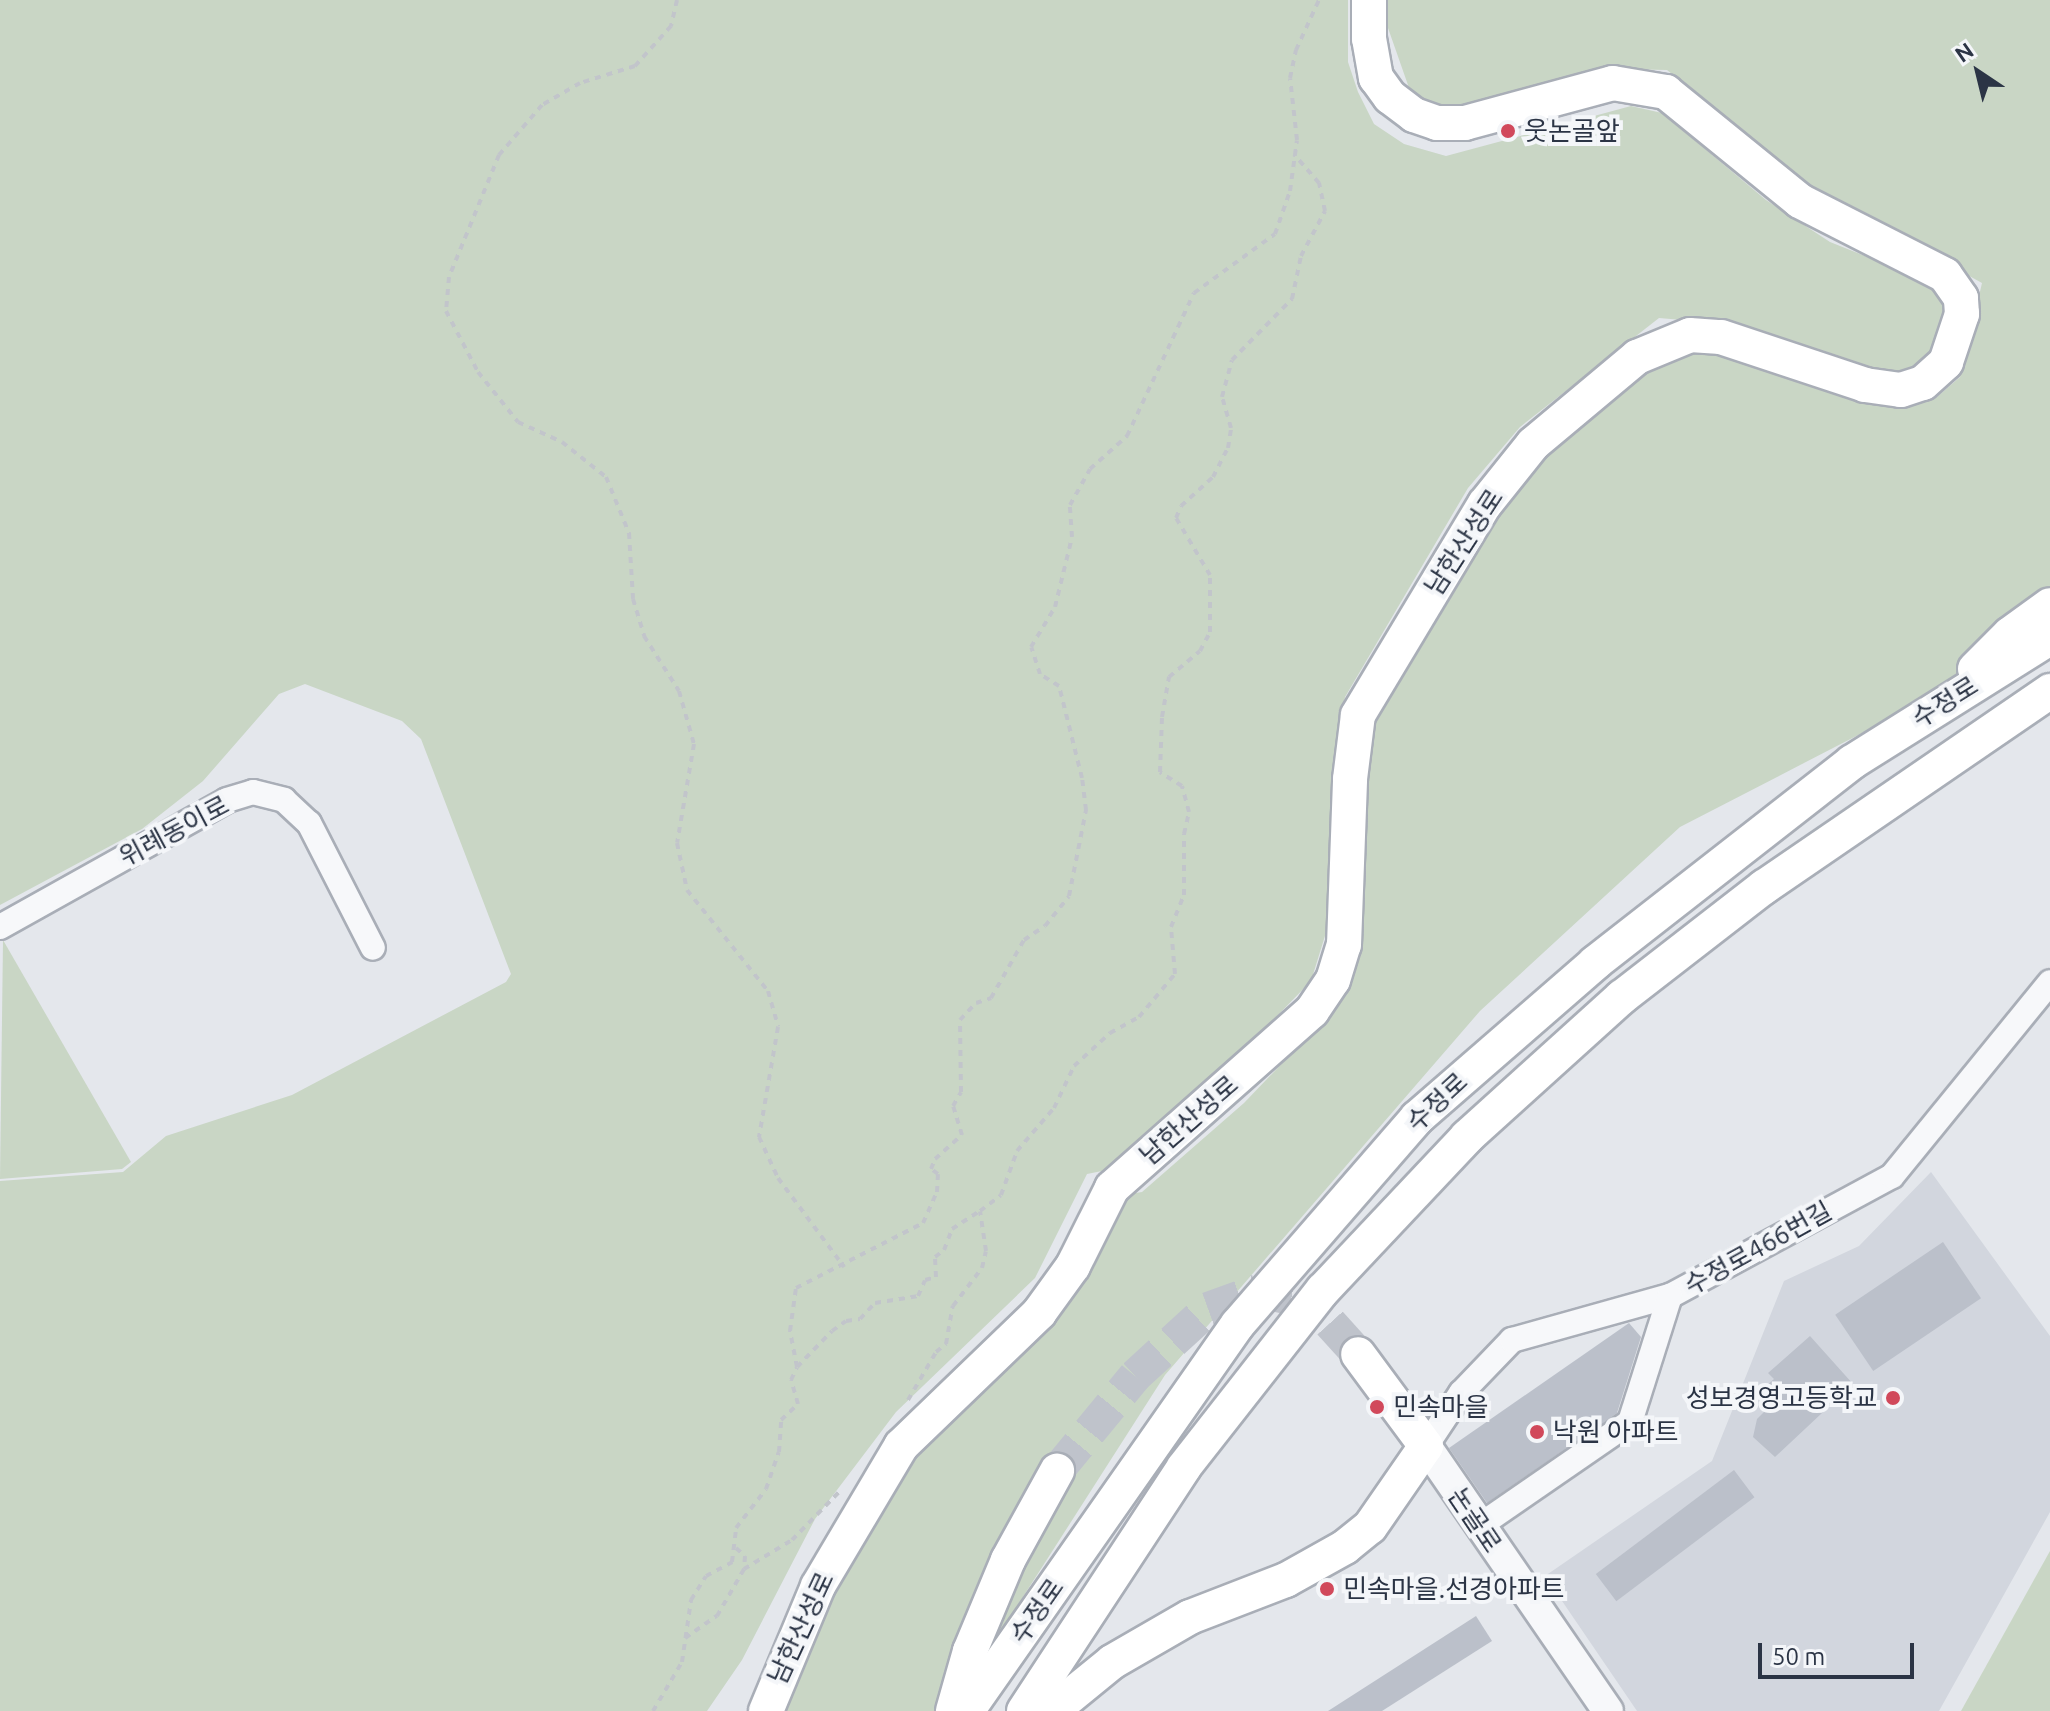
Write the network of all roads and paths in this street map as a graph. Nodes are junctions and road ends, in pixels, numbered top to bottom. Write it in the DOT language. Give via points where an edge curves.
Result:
graph roads {
  1 [pos="677,0"];
  2 [pos="1319,0"];
  3 [pos="1369,0"];
  4 [pos="1294,154"];
  5 [pos="2050,605"];
  6 [pos="2050,638"];
  7 [pos="2050,691"];
  8 [pos="1941,704"];
  9 [pos="0,927"];
  10 [pos="373,948"];
  11 [pos="2050,982"];
  12 [pos="980,1211"];
  13 [pos="844,1267"];
  14 [pos="1670,1296"];
  15 [pos="1358,1354"];
  16 [pos="797,1367"];
  17 [pos="902,1410"];
  18 [pos="1426,1446"];
  19 [pos="1057,1471"];
  20 [pos="847,1484"];
  21 [pos="1479,1526"];
  22 [pos="735,1548"];
  23 [pos="744,1569"];
  24 [pos="684,1640"];
  25 [pos="653,1711"];
  26 [pos="766,1711"];
  27 [pos="953,1711"];
  28 [pos="967,1711"];
  29 [pos="1024,1711"];
  30 [pos="1052,1711"];
  31 [pos="1608,1711"];
  1 -- 13 [label="path" via="671,26 635,66 580,83 542,105 499,155 449,277 446,311 478,372 518,422 562,442 606,477 629,533 633,599 644,636 679,691 694,744 677,843 687,890 768,991 778,1027 759,1137 799,1211"];
  2 -- 4 [label="path" via="1296,50 1290,78"];
  3 -- 26 [label="main road, 남한산성로" via="1376,78 1414,115 1437,123 1465,123 1613,83 1666,92 1800,201 1945,275 1961,298 1962,314 1946,362 1923,383 1901,390 1865,385 1721,337 1690,335 1637,357 1533,444 1485,504 1358,715 1350,779 1344,945 1333,980 1312,1011 1112,1188 1073,1266 1039,1313 901,1446 818,1586"];
  4 -- 12 [label="path" via="1319,183 1325,211 1301,256 1292,299 1232,360 1222,397 1231,428 1228,448 1213,477 1181,506 1176,518 1210,575 1210,632 1200,651 1169,677 1162,717 1160,772 1182,786 1189,812 1184,895 1171,927 1175,974 1139,1017 1110,1033 1074,1066 1054,1108 1017,1151 1001,1195"];
  4 -- 13 [label="path" via="1290,191 1275,234 1194,293 1127,436 1090,469 1070,505 1072,537 1055,607 1031,647 1040,674 1059,686 1082,778 1086,810 1069,896 1045,926 1024,940 991,998 976,1003 960,1020 961,1092 953,1106 962,1135 935,1159 931,1169 938,1174 937,1192 923,1223"];
  5 -- 8 [label="main road" via="2010,634"];
  6 -- 8 [label="main road, 수정로"];
  7 -- 29 [label="main road, 수정로" via="1764,887 1622,997 1467,1137 1323,1290 1184,1467"];
  8 -- 28 [label="main road, 수정로" via="1852,762 1742,846 1595,963 1417,1118 1238,1324"];
  9 -- 10 [label="street, 위례동이로" via="227,800 253,792 284,800 309,823"];
  11 -- 14 [label="street, 수정로466번길" via="1892,1176"];
  12 -- 16 [label="path" via="952,1229 944,1250 935,1257 936,1277 925,1280 918,1296 875,1303 860,1319 832,1331"];
  12 -- 17 [label="path" via="986,1251 982,1268 953,1306 946,1344"];
  13 -- 16 [label="path" via="796,1288 790,1331"];
  14 -- 18 [label="street, 수정로466번길" via="1512,1340 1461,1393"];
  14 -- 21 [label="street" via="1630,1422"];
  15 -- 18 [label="main road"];
  16 -- 22 [label="path" via="791,1380 798,1404 781,1420 779,1452 766,1489 736,1528"];
  18 -- 21 [label="street, 논골로"];
  18 -- 30 [label="main road" via="1388,1505 1345,1547 1286,1580 1190,1617 1112,1662"];
  19 -- 27 [label="main road" via="1008,1560 970,1651"];
  20 -- 23 [label="path" via="792,1540"];
  21 -- 31 [label="street, 논골로"];
  22 -- 23 [label="path" via="745,1556"];
  22 -- 24 [label="path" via="732,1562 706,1576 691,1600"];
  23 -- 24 [label="path" via="717,1616"];
  24 -- 25 [label="path" via="682,1662"];
}
